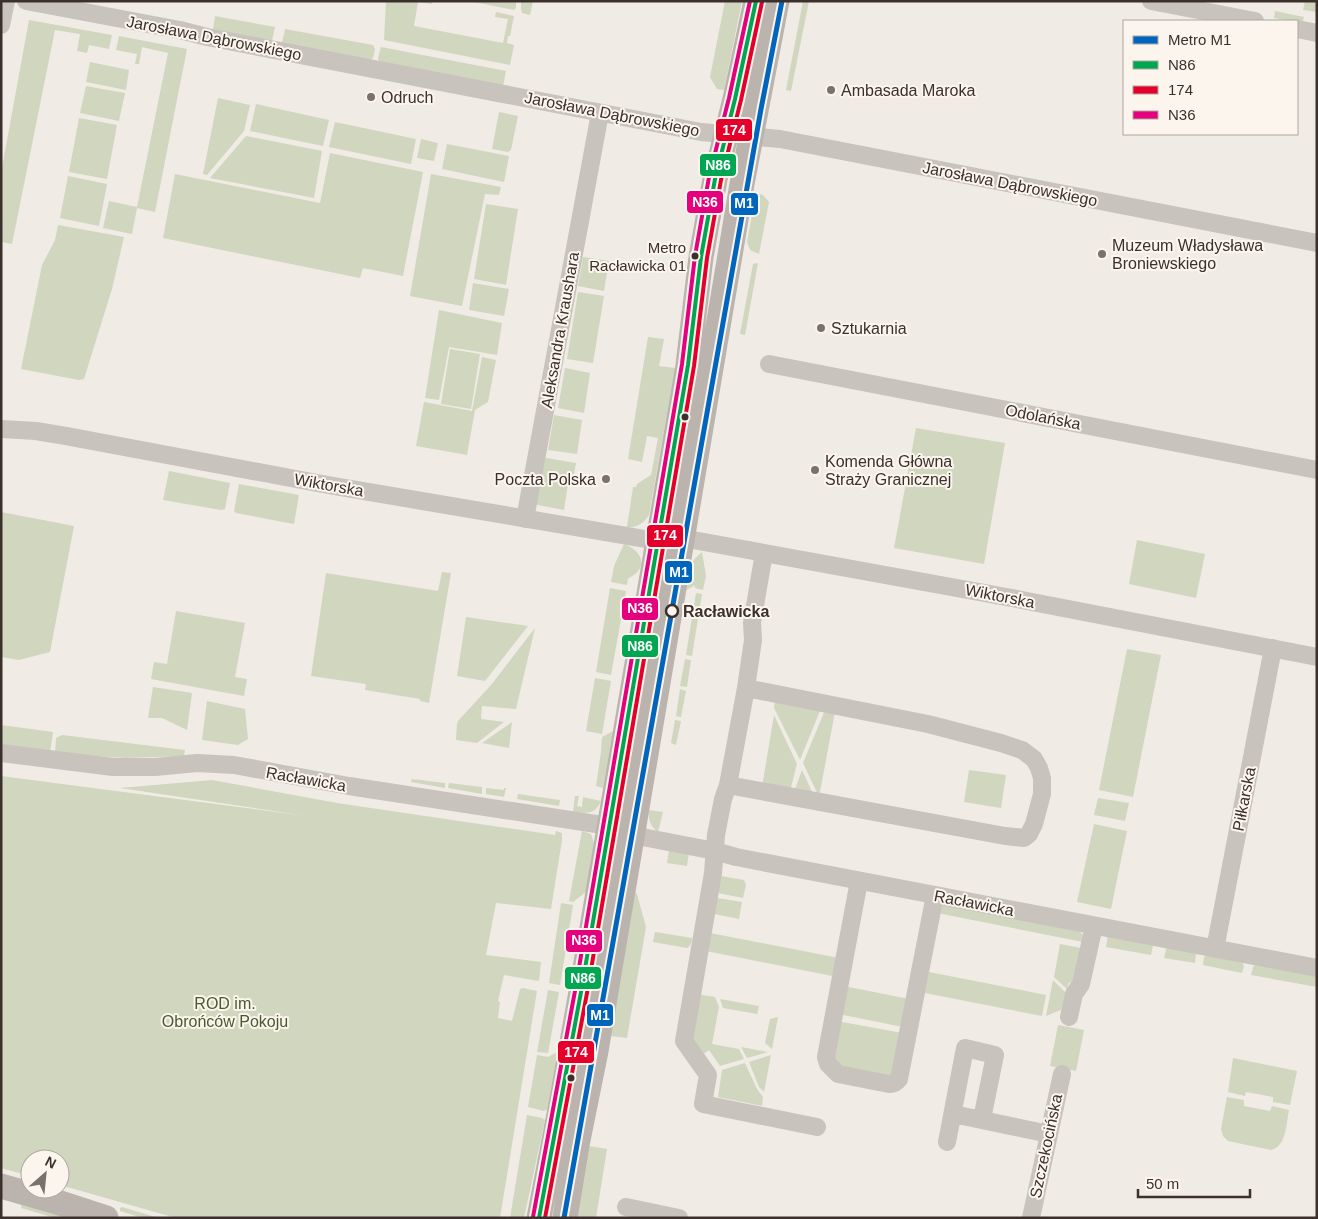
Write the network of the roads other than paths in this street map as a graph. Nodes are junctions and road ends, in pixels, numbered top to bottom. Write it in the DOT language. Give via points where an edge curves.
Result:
graph roads {
  1 [pos="6,1"];
  2 [pos="26,1"];
  3 [pos="756,1"];
  4 [pos="777,1"];
  5 [pos="1151,1"];
  6 [pos="1190,5"];
  7 [pos="1251,20"];
  8 [pos="1,25"];
  9 [pos="1298,29"];
  10 [pos="1317,33"];
  11 [pos="600,112"];
  12 [pos="726,134"];
  13 [pos="751,137"];
  14 [pos="1317,243"];
  15 [pos="768,364"];
  16 [pos="1,430"];
  17 [pos="1317,470"];
  18 [pos="526,519"];
  19 [pos="682,538"];
  20 [pos="657,541"];
  21 [pos="764,553"];
  22 [pos="1273,648"];
  23 [pos="1317,657"];
  24 [pos="746,688"];
  25 [pos="1,754"];
  26 [pos="728,785"];
  27 [pos="609,826"];
  28 [pos="632,835"];
  29 [pos="715,851"];
  30 [pos="859,880"];
  31 [pos="935,895"];
  32 [pos="1094,926"];
  33 [pos="1216,949"];
  34 [pos="1317,968"];
  35 [pos="1069,1017"];
  36 [pos="1062,1074"];
  37 [pos="953,1114"];
  38 [pos="982,1119"];
  39 [pos="817,1127"];
  40 [pos="1049,1134"];
  41 [pos="947,1142"];
  42 [pos="1,1186"];
  43 [pos="626,1207"];
  44 [pos="106,1218"];
  45 [pos="539,1218"];
  46 [pos="565,1218"];
  47 [pos="679,1218"];
  48 [pos="1031,1218"];
  1 -- 8 [label="street"];
  2 -- 11 [label="street, Jarosława Dąbrowskiego"];
  3 -- 12 [label="main road"];
  4 -- 13 [label="main road"];
  5 -- 6 [label="street"];
  6 -- 7 [label="street"];
  9 -- 10 [label="street"];
  11 -- 12 [label="street, Jarosława Dąbrowskiego"];
  11 -- 18 [label="street, Aleksandra Kraushara"];
  12 -- 13 [label="street, Jarosława Dąbrowskiego"];
  12 -- 20 [label="main road" via="701,257 688,365"];
  13 -- 14 [label="street, Jarosława Dąbrowskiego" via="780,139"];
  13 -- 19 [label="main road"];
  15 -- 17 [label="street, Odolańska"];
  16 -- 18 [label="street, Wiktorska" via="66,436"];
  18 -- 20 [label="street, Wiktorska"];
  19 -- 21 [label="street, Wiktorska"];
  19 -- 28 [label="main road"];
  20 -- 27 [label="main road"];
  21 -- 22 [label="street, Wiktorska"];
  21 -- 24 [label="street" via="752,623 753,640"];
  22 -- 23 [label="street, Wiktorska"];
  22 -- 33 [label="street, Piłkarska"];
  24 -- 26 [label="street"];
  24 -- 26 [label="street" via="928,724 1022,750 1040,768 1042,794 1032,830 1024,838 1018,838"];
  25 -- 27 [label="street, Racławicka" via="113,767 197,763 234,766"];
  26 -- 29 [label="street"];
  27 -- 45 [label="main road"];
  28 -- 29 [label="street, Racławicka"];
  28 -- 46 [label="main road"];
  29 -- 30 [label="street, Racławicka"];
  29 -- 39 [label="street" via="684,1041 708,1076 703,1104"];
  30 -- 31 [label="street, Racławicka"];
  30 -- 31 [label="street" via="826,1056 828,1064 838,1074 893,1084 899,1079"];
  31 -- 32 [label="street, Racławicka"];
  32 -- 33 [label="street, Racławicka"];
  32 -- 35 [label="street"];
  33 -- 34 [label="street, Racławicka"];
  36 -- 40 [label="street, Szczekocińska"];
  37 -- 38 [label="street"];
  37 -- 38 [label="street" via="965,1048 995,1055"];
  37 -- 41 [label="street"];
  38 -- 40 [label="street"];
  40 -- 48 [label="street, Szczekocińska"];
  42 -- 44 [label="main road"];
  43 -- 47 [label="street"];
}
